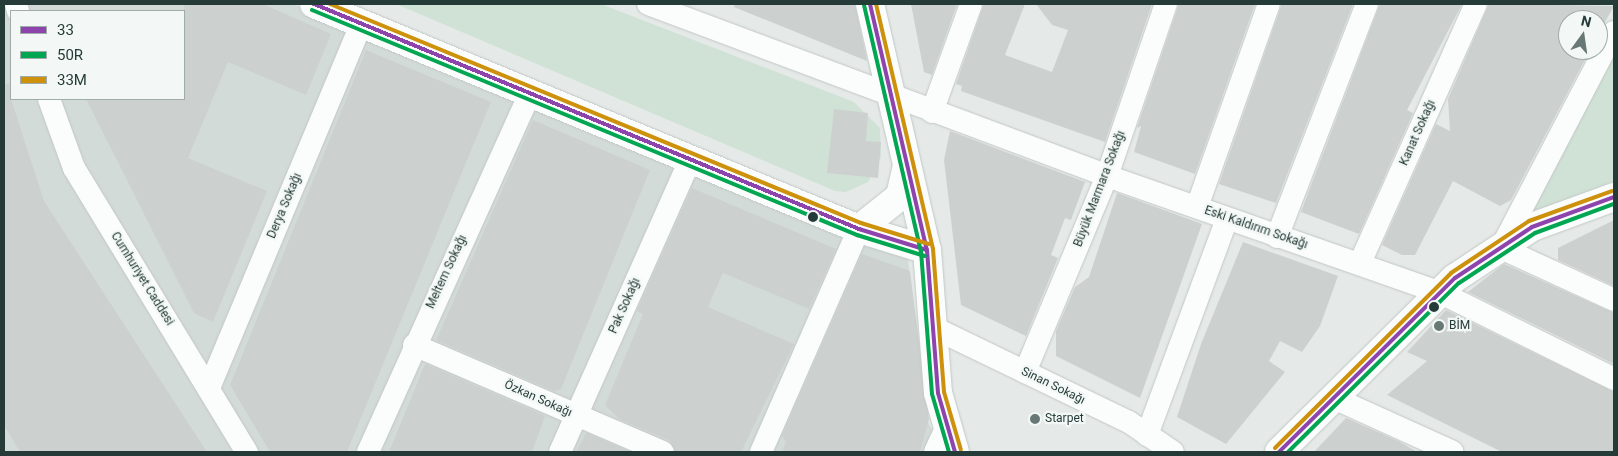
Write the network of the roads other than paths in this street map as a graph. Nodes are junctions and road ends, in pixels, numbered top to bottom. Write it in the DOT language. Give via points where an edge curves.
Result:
graph roads {
  1 [pos="314,4"];
  2 [pos="648,4"];
  3 [pos="870,4"];
  4 [pos="971,4"];
  5 [pos="1164,4"];
  6 [pos="1269,4"];
  7 [pos="1366,4"];
  8 [pos="1476,4"];
  9 [pos="361,24"];
  10 [pos="1614,32"];
  11 [pos="530,94"];
  12 [pos="890,96"];
  13 [pos="49,100"];
  14 [pos="932,112"];
  15 [pos="690,160"];
  16 [pos="906,169"];
  17 [pos="1107,176"];
  18 [pos="1614,197"];
  19 [pos="1197,207"];
  20 [pos="1227,219"];
  21 [pos="859,228"];
  22 [pos="1277,237"];
  23 [pos="1501,248"];
  24 [pos="927,250"];
  25 [pos="1360,263"];
  26 [pos="1441,293"];
  27 [pos="1614,300"];
  28 [pos="930,326"];
  29 [pos="414,345"];
  30 [pos="1025,372"];
  31 [pos="1614,379"];
  32 [pos="209,388"];
  33 [pos="1336,399"];
  34 [pos="576,416"];
  35 [pos="947,426"];
  36 [pos="1148,435"];
  37 [pos="247,452"];
  38 [pos="368,452"];
  39 [pos="560,452"];
  40 [pos="663,452"];
  41 [pos="760,452"];
  42 [pos="935,452"];
  43 [pos="955,452"];
  44 [pos="1173,452"];
  45 [pos="1279,452"];
  46 [pos="1453,452"];
  1 -- 9 [label="main road"];
  2 -- 12 [label="street, Eski Kaldırım Sokağı"];
  3 -- 12 [label="main road"];
  4 -- 14 [label="street"];
  5 -- 17 [label="street, Büyük Marmara Sokağı"];
  6 -- 19 [label="street"];
  7 -- 22 [label="street"];
  8 -- 25 [label="street, Kanat Sokağı"];
  9 -- 11 [label="main road"];
  9 -- 32 [label="street, Derya Sokağı"];
  10 -- 23 [label="street"];
  11 -- 15 [label="main road"];
  11 -- 29 [label="street, Meltem Sokağı"];
  12 -- 14 [label="street, Eski Kaldırım Sokağı"];
  12 -- 16 [label="main road"];
  13 -- 32 [label="street, Cumhuriyet Caddesi" via="74,168"];
  14 -- 17 [label="street, Eski Kaldırım Sokağı"];
  15 -- 21 [label="main road"];
  15 -- 34 [label="street, Pak Sokağı"];
  16 -- 21 [label="main road" via="900,196"];
  16 -- 24 [label="main road"];
  17 -- 19 [label="street, Eski Kaldırım Sokağı"];
  17 -- 30 [label="street, Büyük Marmara Sokağı"];
  18 -- 23 [label="main road" via="1532,227"];
  19 -- 20 [label="street, Eski Kaldırım Sokağı"];
  20 -- 22 [label="street, Eski Kaldırım Sokağı"];
  20 -- 36 [label="street"];
  21 -- 24 [label="main road"];
  21 -- 41 [label="street"];
  22 -- 25 [label="street, Eski Kaldırım Sokağı"];
  23 -- 26 [label="main road"];
  23 -- 27 [label="street"];
  24 -- 28 [label="main road"];
  25 -- 26 [label="street, Eski Kaldırım Sokağı"];
  26 -- 31 [label="street, Eski Kaldırım Sokağı"];
  26 -- 33 [label="main road"];
  28 -- 30 [label="street, Sinan Sokağı"];
  28 -- 35 [label="main road"];
  29 -- 34 [label="street, Özkan Sokağı"];
  29 -- 38 [label="street, Meltem Sokağı"];
  30 -- 36 [label="street, Sinan Sokağı"];
  32 -- 37 [label="street, Cumhuriyet Caddesi"];
  33 -- 45 [label="main road"];
  33 -- 46 [label="street"];
  34 -- 39 [label="street, Pak Sokağı"];
  34 -- 40 [label="street, Özkan Sokağı"];
  35 -- 42 [label="street"];
  35 -- 43 [label="main road"];
  36 -- 44 [label="street, Sinan Sokağı"];
}
